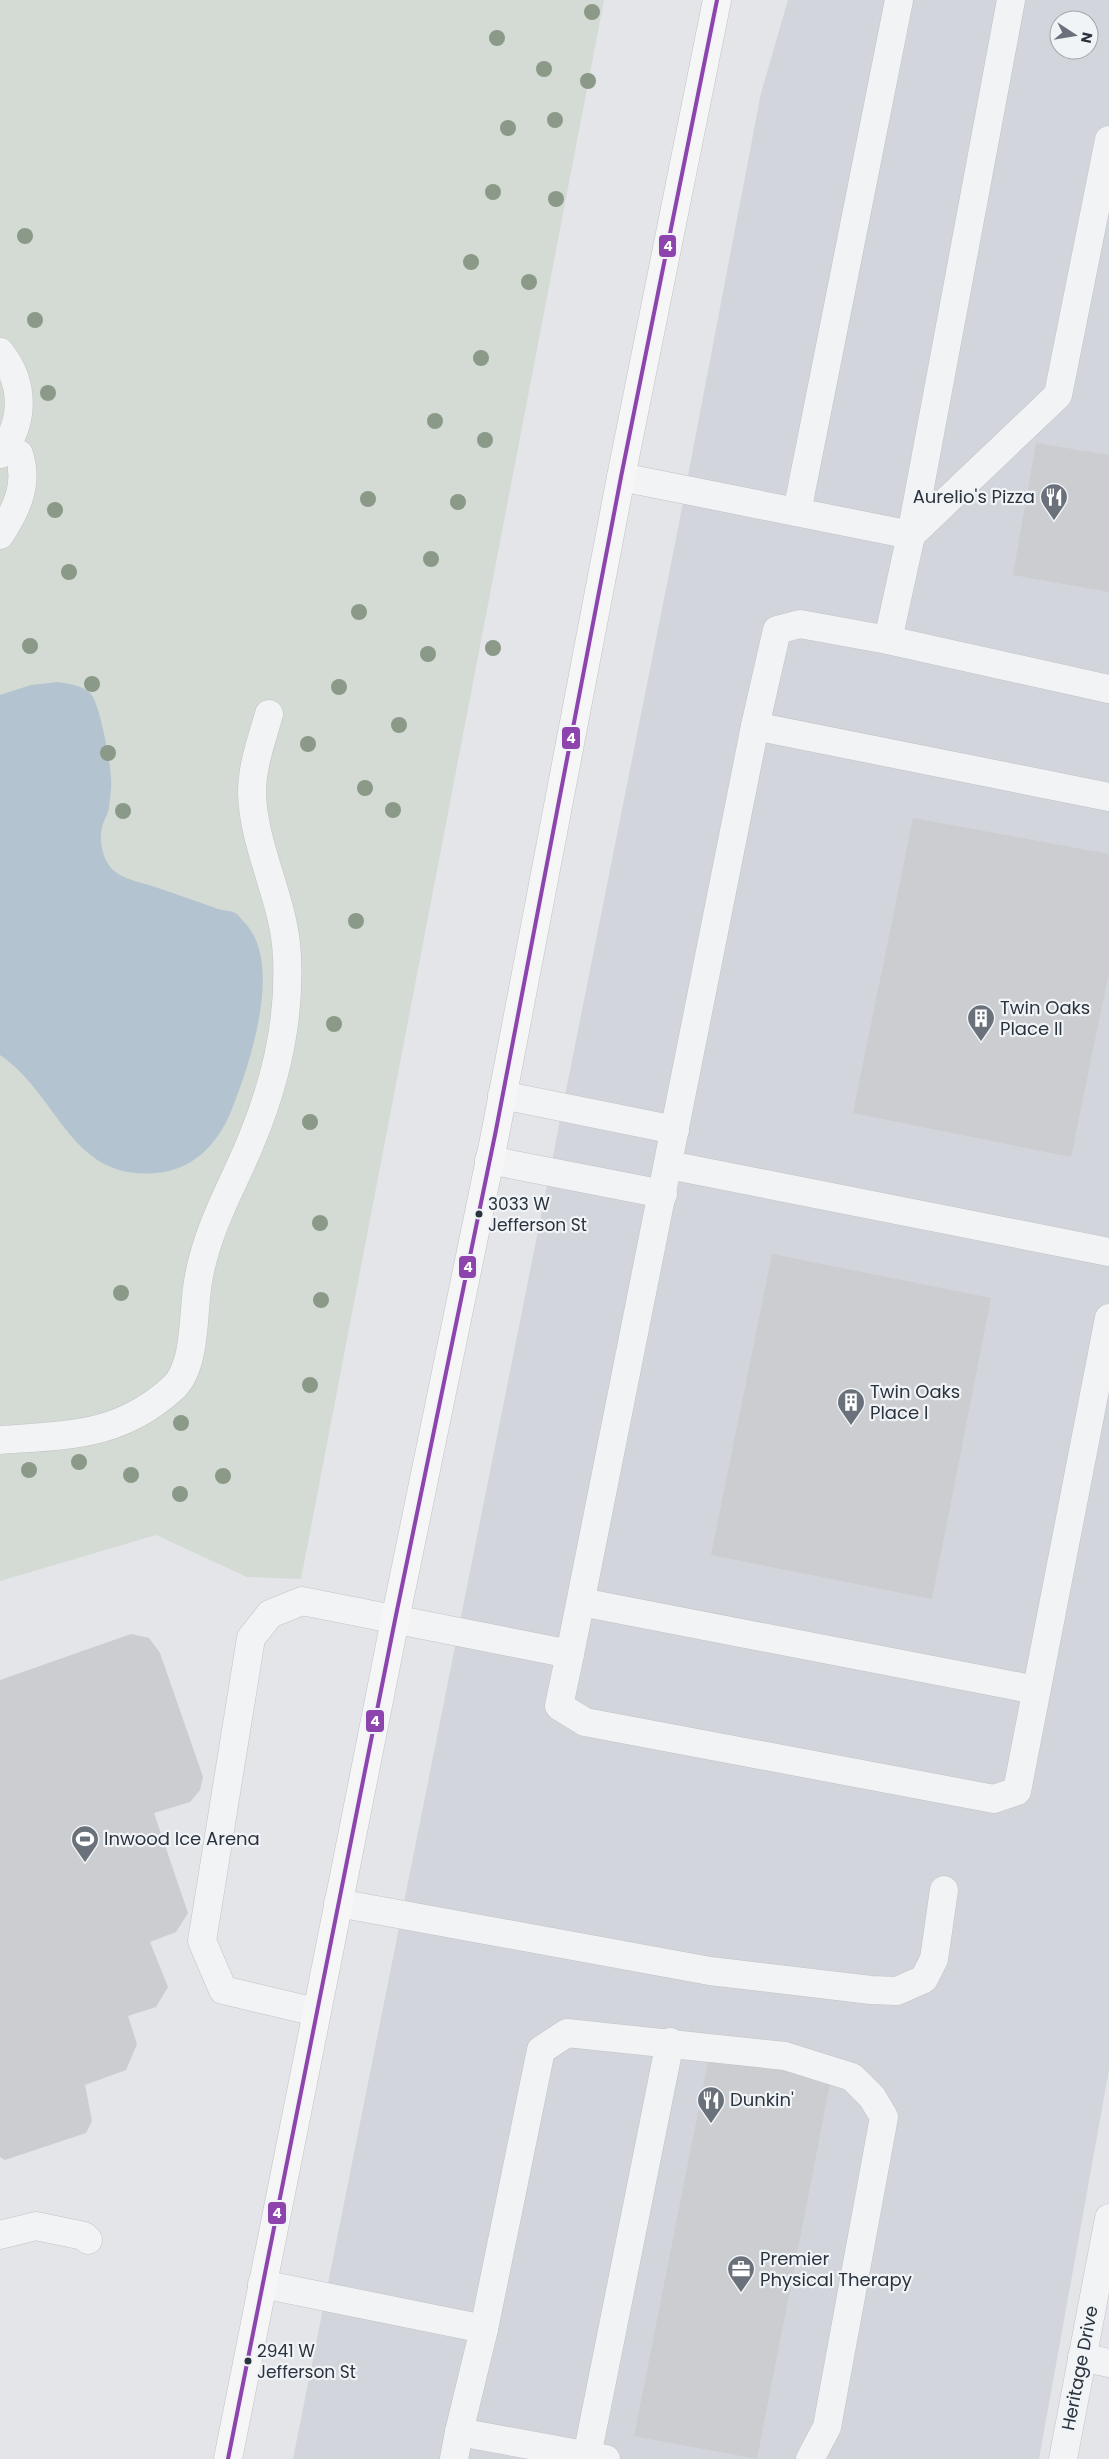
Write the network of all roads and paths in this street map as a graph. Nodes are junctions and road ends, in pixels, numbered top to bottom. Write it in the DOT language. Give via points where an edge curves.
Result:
graph roads {
  1 [pos="717,0"];
  2 [pos="899,0"];
  3 [pos="1011,0"];
  4 [pos="1109,140"];
  5 [pos="0,352"];
  6 [pos="0,454"];
  7 [pos="621,477"];
  8 [pos="797,512"];
  9 [pos="911,535"];
  10 [pos="0,536"];
  11 [pos="888,640"];
  12 [pos="1109,689"];
  13 [pos="269,714"];
  14 [pos="755,726"];
  15 [pos="1109,797"];
  16 [pos="502,1095"];
  17 [pos="675,1130"];
  18 [pos="489,1160"];
  19 [pos="669,1165"];
  20 [pos="663,1194"];
  21 [pos="1109,1252"];
  22 [pos="1109,1318"];
  23 [pos="0,1440"];
  24 [pos="580,1602"];
  25 [pos="395,1620"];
  26 [pos="570,1654"];
  27 [pos="1036,1690"];
  28 [pos="944,1890"];
  29 [pos="338,1903"];
  30 [pos="316,2012"];
  31 [pos="670,2042"];
  32 [pos="1109,2218"];
  33 [pos="0,2235"];
  34 [pos="88,2240"];
  35 [pos="262,2284"];
  36 [pos="484,2329"];
  37 [pos="1082,2357"];
  38 [pos="1109,2362"];
  39 [pos="459,2432"];
  40 [pos="597,2457"];
  41 [pos="228,2459"];
  42 [pos="454,2459"];
  43 [pos="810,2459"];
  44 [pos="1063,2459"];
  1 -- 7 [label="main road"];
  2 -- 8 [label="street"];
  3 -- 9 [label="street"];
  4 -- 9 [label="street" via="1058,395"];
  5 -- 6 [label="street" via="14,374 20,404 10,440"];
  6 -- 10 [label="street" via="7,451 19,454 23,472 19,502"];
  7 -- 8 [label="street"];
  7 -- 16 [label="main road"];
  8 -- 9 [label="street"];
  9 -- 11 [label="street"];
  11 -- 12 [label="street"];
  11 -- 14 [label="street" via="800,624 777,630"];
  13 -- 23 [label="street" via="252,791 253,811 281,914 287,954 284,1032 277,1066 253,1138 219,1208 204,1255 184,1372 175,1385 145,1410 121,1423 68,1436"];
  14 -- 15 [label="street"];
  14 -- 17 [label="street"];
  16 -- 17 [label="street"];
  16 -- 18 [label="main road"];
  17 -- 19 [label="street"];
  18 -- 20 [label="street"];
  18 -- 25 [label="main road"];
  19 -- 20 [label="street"];
  19 -- 21 [label="street"];
  20 -- 24 [label="street"];
  22 -- 27 [label="street"];
  24 -- 26 [label="street"];
  24 -- 27 [label="street"];
  25 -- 26 [label="street"];
  25 -- 29 [label="main road"];
  25 -- 30 [label="street" via="302,1600 270,1614 251,1638 202,1941 223,1990"];
  26 -- 27 [label="street" via="559,1706 585,1722 994,1799 1017,1791"];
  28 -- 29 [label="street" via="934,1959 924,1980 897,1991 710,1971"];
  29 -- 30 [label="main road"];
  30 -- 35 [label="main road"];
  31 -- 36 [label="street" via="567,2033 541,2050"];
  31 -- 40 [label="street"];
  31 -- 43 [label="street" via="785,2056 852,2077 884,2117 827,2427"];
  32 -- 37 [label="street, Heritage Drive"];
  33 -- 34 [label="street" via="36,2226 84,2236"];
  35 -- 36 [label="street"];
  35 -- 41 [label="main road"];
  36 -- 39 [label="street"];
  37 -- 38 [label="street"];
  37 -- 44 [label="street, Heritage Drive"];
  39 -- 40 [label="street"];
  39 -- 42 [label="street"];
}
